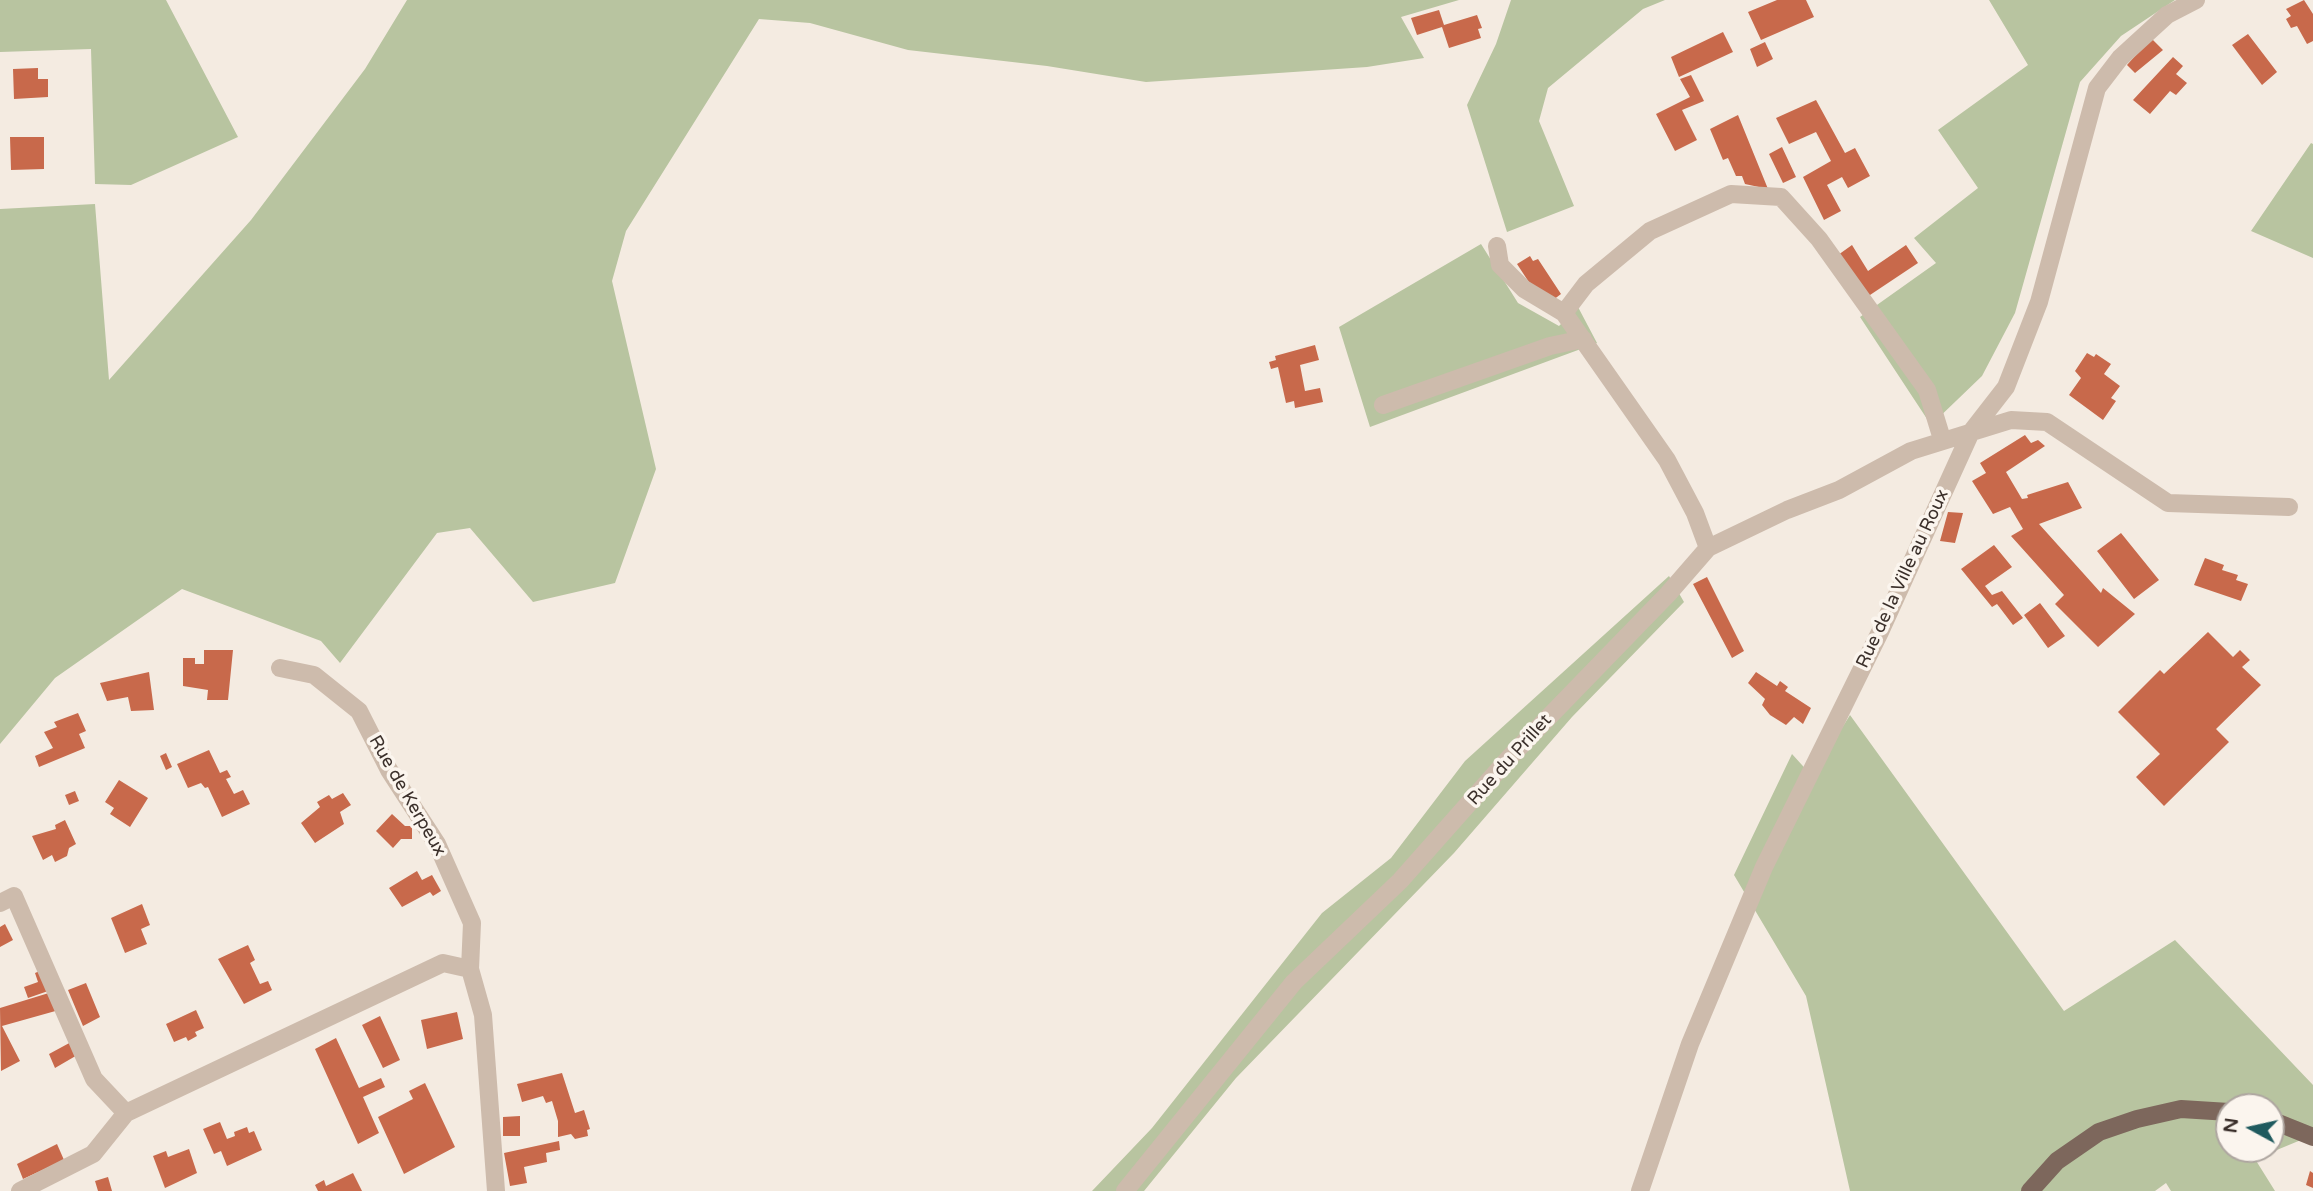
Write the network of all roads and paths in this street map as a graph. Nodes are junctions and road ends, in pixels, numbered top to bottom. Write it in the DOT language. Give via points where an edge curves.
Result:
graph roads {
  1 [pos="2196,0"];
  2 [pos="1497,246"];
  3 [pos="1564,313"];
  4 [pos="1583,338"];
  5 [pos="1383,405"];
  6 [pos="1971,432"];
  7 [pos="1942,439"];
  8 [pos="2289,507"];
  9 [pos="1708,548"];
  10 [pos="280,668"];
  11 [pos="0,903"];
  12 [pos="470,969"];
  13 [pos="2215,1111"];
  14 [pos="126,1113"];
  15 [pos="2285,1126"];
  16 [pos="2313,1138"];
  17 [pos="20,1191"];
  18 [pos="496,1191"];
  19 [pos="1125,1191"];
  20 [pos="1640,1191"];
  21 [pos="2030,1191"];
  1 -- 6 [label="street, Rue de la Ville au Roux" via="2167,15 2120,58 2096,88 2039,302 2006,387"];
  2 -- 3 [label="street" via="1500,265 1524,289"];
  3 -- 4 [label="street"];
  3 -- 7 [label="street" via="1586,284 1650,230 1731,194 1781,197 1819,239 1927,390"];
  4 -- 5 [label="street"];
  4 -- 9 [label="street" via="1667,460"];
  6 -- 7 [label="street, Rue du Prillet"];
  6 -- 8 [label="street, Rue du Prillet" via="2011,420 2047,422 2168,503"];
  6 -- 20 [label="street, Rue de la Ville au Roux" via="1734,933"];
  7 -- 9 [label="street, Rue du Prillet"];
  9 -- 19 [label="street, Rue du Prillet" via="1400,881 1294,982"];
  10 -- 12 [label="street, Rue de Kerpeux" via="314,674 359,711 389,770 437,844 472,923"];
  11 -- 14 [label="street" via="14,896 94,1079"];
  12 -- 14 [label="street" via="443,963"];
  12 -- 18 [label="street, Rue de Kerpeux" via="483,1015"];
  13 -- 21 [label="main road" via="2181,1110 2099,1132 2057,1161"];
  14 -- 17 [label="street" via="93,1154"];
  15 -- 16 [label="main road"];
}
